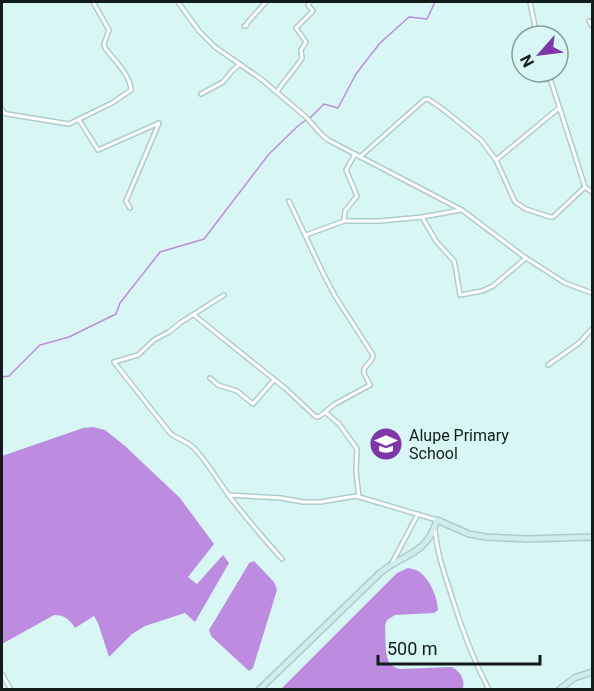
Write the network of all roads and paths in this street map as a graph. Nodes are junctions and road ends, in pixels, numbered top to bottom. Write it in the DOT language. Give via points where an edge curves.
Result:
graph roads {
  1 [pos="93,2"];
  2 [pos="178,2"];
  3 [pos="266,2"];
  4 [pos="310,2"];
  5 [pos="530,2"];
  6 [pos="589,21"];
  7 [pos="535,24"];
  8 [pos="244,26"];
  9 [pos="592,26"];
  10 [pos="240,64"];
  11 [pos="552,84"];
  12 [pos="277,92"];
  13 [pos="201,94"];
  14 [pos="559,108"];
  15 [pos="2,109"];
  16 [pos="79,120"];
  17 [pos="355,154"];
  18 [pos="360,157"];
  19 [pos="496,160"];
  20 [pos="585,187"];
  21 [pos="592,192"];
  22 [pos="289,201"];
  23 [pos="130,208"];
  24 [pos="462,210"];
  25 [pos="423,217"];
  26 [pos="344,221"];
  27 [pos="306,235"];
  28 [pos="526,258"];
  29 [pos="592,293"];
  30 [pos="224,295"];
  31 [pos="194,315"];
  32 [pos="591,331"];
  33 [pos="592,337"];
  34 [pos="548,364"];
  35 [pos="210,378"];
  36 [pos="274,380"];
  37 [pos="325,412"];
  38 [pos="228,495"];
  39 [pos="359,497"];
  40 [pos="418,514"];
  41 [pos="437,520"];
  42 [pos="435,528"];
  43 [pos="592,537"];
  44 [pos="282,559"];
  45 [pos="391,565"];
  46 [pos="592,672"];
  47 [pos="2,674"];
  48 [pos="11,690"];
  49 [pos="259,690"];
  50 [pos="489,690"];
  51 [pos="559,690"];
  1 -- 16 [label="street" via="109,30 105,48 132,88"];
  2 -- 10 [label="street" via="215,47"];
  3 -- 8 [label="street"];
  4 -- 12 [label="street" via="313,11 296,28 306,42 302,58"];
  5 -- 7 [label="street"];
  6 -- 9 [label="street"];
  10 -- 12 [label="street"];
  10 -- 13 [label="street" via="223,82"];
  11 -- 14 [label="street"];
  12 -- 17 [label="street" via="328,140"];
  14 -- 19 [label="street"];
  14 -- 20 [label="street"];
  15 -- 16 [label="street" via="66,124"];
  16 -- 23 [label="street" via="98,150 159,123 126,201"];
  17 -- 18 [label="street"];
  17 -- 26 [label="street" via="346,170 357,196 345,211"];
  18 -- 19 [label="street" via="426,99 476,135"];
  18 -- 24 [label="street"];
  19 -- 20 [label="street" via="515,202 550,218"];
  20 -- 21 [label="street"];
  22 -- 27 [label="street"];
  24 -- 25 [label="street"];
  24 -- 28 [label="street"];
  25 -- 26 [label="street"];
  25 -- 28 [label="street" via="436,241 454,261 460,295 494,286"];
  26 -- 27 [label="street"];
  27 -- 37 [label="street" via="335,296 373,357 364,369 370,385"];
  28 -- 29 [label="street" via="565,283"];
  30 -- 31 [label="street"];
  31 -- 36 [label="street"];
  31 -- 38 [label="street" via="138,355 114,362 170,432 195,449"];
  32 -- 33 [label="street"];
  32 -- 34 [label="street"];
  35 -- 36 [label="street" via="253,404"];
  36 -- 37 [label="street" via="316,417"];
  37 -- 39 [label="street" via="357,449"];
  38 -- 39 [label="street" via="303,502"];
  38 -- 44 [label="street"];
  39 -- 40 [label="street"];
  40 -- 41 [label="street"];
  40 -- 45 [label="street"];
  41 -- 42 [label="street"];
  41 -- 43 [label="street" via="486,537"];
  42 -- 45 [label="street" via="420,548"];
  42 -- 50 [label="street" via="442,568"];
  45 -- 49 [label="street"];
  46 -- 51 [label="street" via="574,678"];
  47 -- 48 [label="street"];
}
